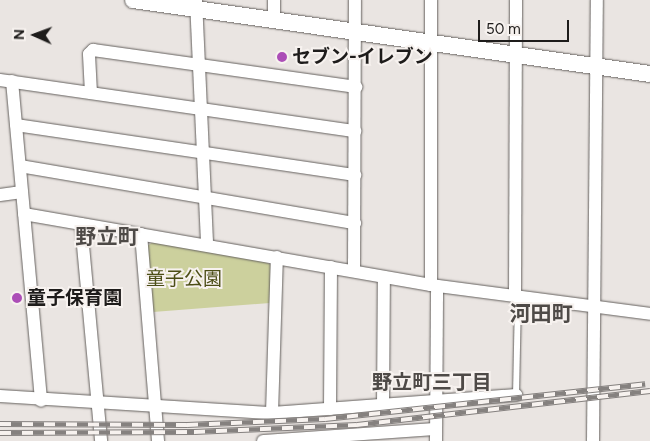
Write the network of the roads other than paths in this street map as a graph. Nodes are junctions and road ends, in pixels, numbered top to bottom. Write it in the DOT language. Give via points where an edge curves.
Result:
graph roads {
  1 [pos="133,0"];
  2 [pos="274,0"];
  3 [pos="355,0"];
  4 [pos="431,0"];
  5 [pos="516,0"];
  6 [pos="597,0"];
  7 [pos="196,4"];
  8 [pos="274,20"];
  9 [pos="356,31"];
  10 [pos="431,42"];
  11 [pos="515,55"];
  12 [pos="199,65"];
  13 [pos="596,66"];
  14 [pos="650,74"];
  15 [pos="6,80"];
  16 [pos="356,87"];
  17 [pos="91,93"];
  18 [pos="201,109"];
  19 [pos="16,125"];
  20 [pos="355,131"];
  21 [pos="203,152"];
  22 [pos="20,166"];
  23 [pos="355,175"];
  24 [pos="22,192"];
  25 [pos="0,195"];
  26 [pos="205,198"];
  27 [pos="24,214"];
  28 [pos="355,223"];
  29 [pos="81,224"];
  30 [pos="141,234"];
  31 [pos="207,245"];
  32 [pos="276,257"];
  33 [pos="331,267"];
  34 [pos="354,271"];
  35 [pos="384,276"];
  36 [pos="434,285"];
  37 [pos="516,296"];
  38 [pos="593,307"];
  39 [pos="650,314"];
  40 [pos="516,395"];
  41 [pos="0,396"];
  42 [pos="42,401"];
  43 [pos="97,403"];
  44 [pos="436,403"];
  45 [pos="383,406"];
  46 [pos="156,409"];
  47 [pos="330,409"];
  48 [pos="272,413"];
  49 [pos="436,435"];
  50 [pos="101,441"];
  51 [pos="158,441"];
  52 [pos="263,441"];
  53 [pos="593,441"];
  1 -- 7 [label="street"];
  2 -- 8 [label="street"];
  3 -- 9 [label="street"];
  4 -- 10 [label="street"];
  5 -- 11 [label="street"];
  6 -- 13 [label="street"];
  7 -- 8 [label="street"];
  7 -- 12 [label="street"];
  8 -- 9 [label="street"];
  9 -- 10 [label="street"];
  9 -- 16 [label="street"];
  10 -- 11 [label="street"];
  10 -- 36 [label="street"];
  11 -- 13 [label="street"];
  11 -- 37 [label="street"];
  12 -- 16 [label="street"];
  12 -- 17 [label="street" via="93,50 89,54"];
  12 -- 18 [label="street"];
  13 -- 14 [label="street"];
  13 -- 38 [label="street"];
  15 -- 17 [label="street"];
  15 -- 19 [label="street"];
  16 -- 20 [label="street"];
  17 -- 18 [label="street"];
  18 -- 20 [label="street"];
  18 -- 21 [label="street"];
  19 -- 21 [label="street"];
  19 -- 22 [label="street"];
  20 -- 23 [label="street"];
  21 -- 23 [label="street"];
  21 -- 26 [label="street"];
  22 -- 24 [label="street"];
  22 -- 26 [label="street"];
  23 -- 28 [label="street"];
  24 -- 25 [label="street"];
  24 -- 27 [label="street"];
  26 -- 28 [label="street"];
  26 -- 31 [label="street"];
  27 -- 29 [label="street"];
  27 -- 42 [label="street"];
  28 -- 34 [label="street"];
  29 -- 30 [label="street"];
  29 -- 43 [label="street"];
  30 -- 31 [label="street"];
  30 -- 46 [label="street"];
  31 -- 32 [label="street"];
  32 -- 33 [label="street"];
  32 -- 48 [label="street"];
  33 -- 34 [label="street"];
  33 -- 47 [label="street"];
  34 -- 35 [label="street"];
  35 -- 36 [label="street"];
  35 -- 45 [label="street"];
  36 -- 37 [label="street"];
  36 -- 44 [label="street"];
  37 -- 38 [label="street"];
  37 -- 40 [label="lane"];
  38 -- 39 [label="street"];
  38 -- 53 [label="street"];
  40 -- 44 [label="street"];
  41 -- 42 [label="street"];
  42 -- 43 [label="street"];
  43 -- 46 [label="street"];
  43 -- 50 [label="street"];
  44 -- 45 [label="street"];
  44 -- 49 [label="street"];
  45 -- 47 [label="street"];
  46 -- 48 [label="street"];
  46 -- 51 [label="street"];
  47 -- 48 [label="street"];
  49 -- 52 [label="street"];
}
